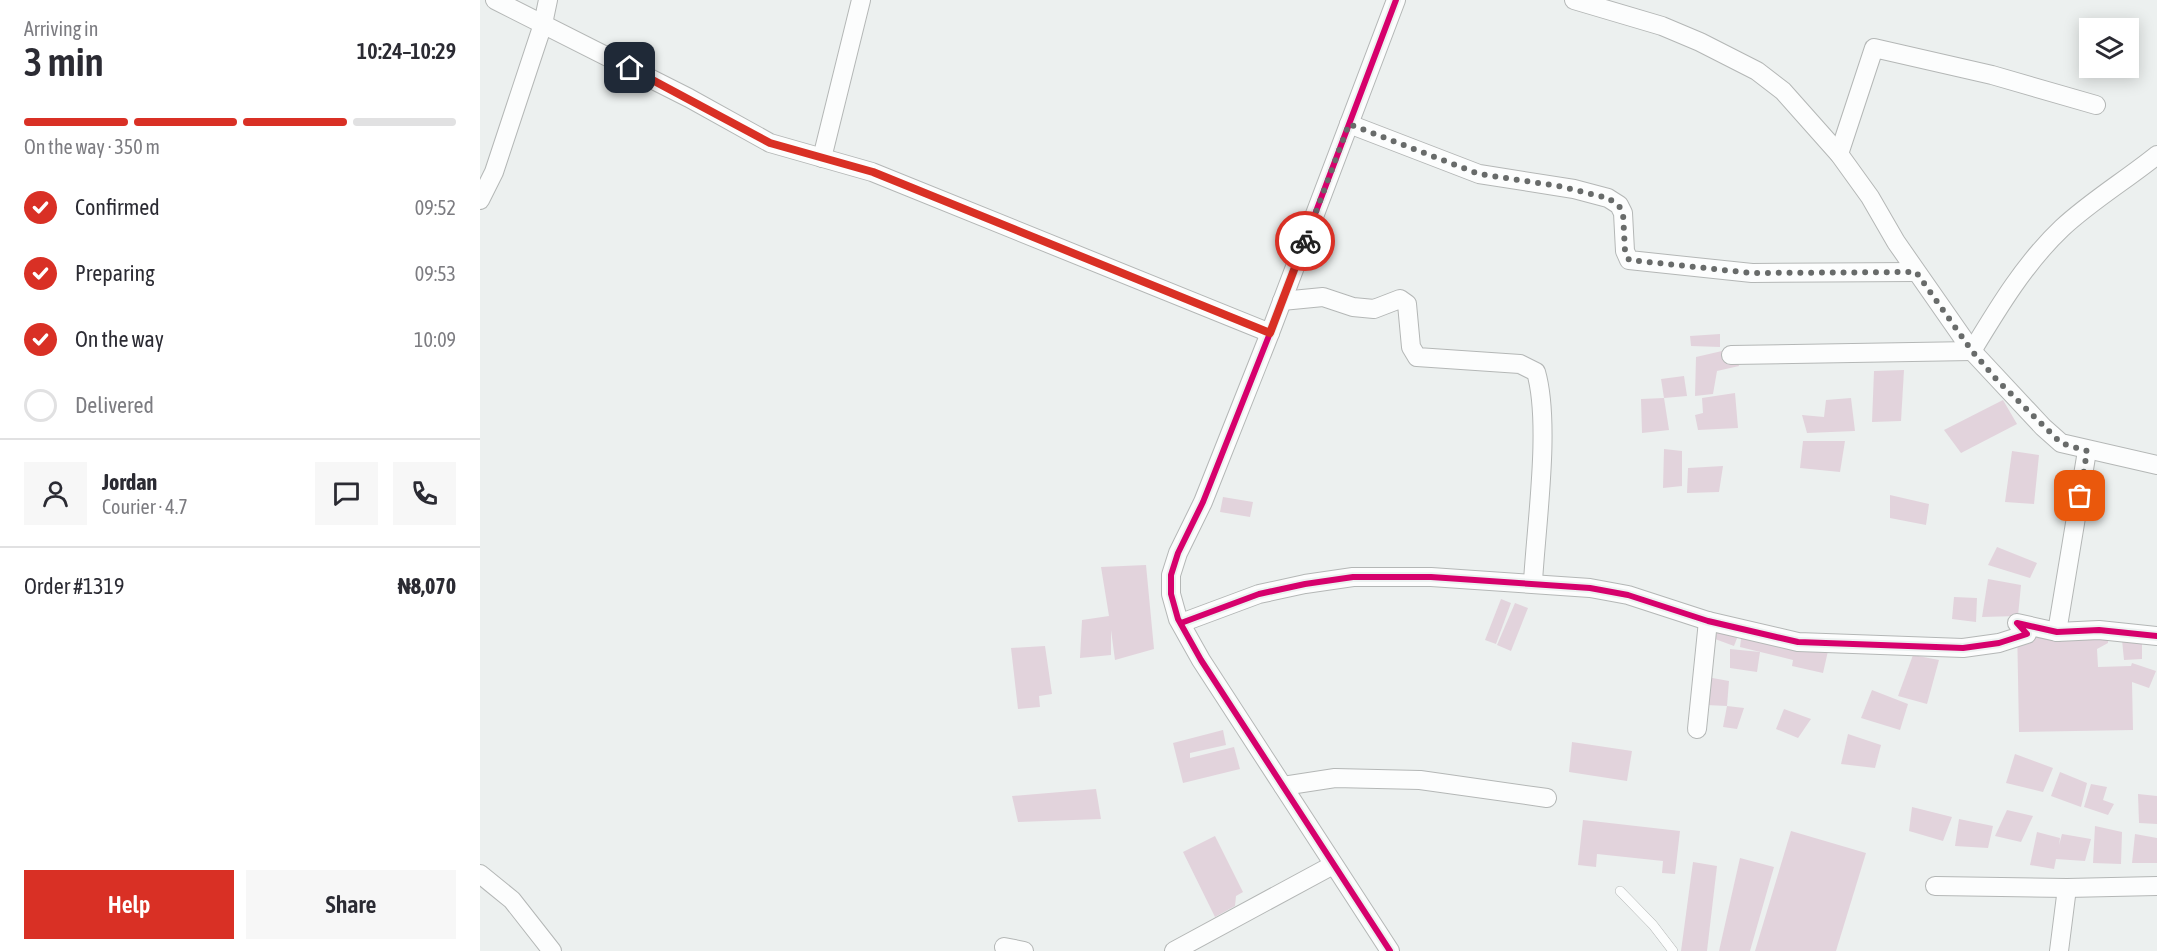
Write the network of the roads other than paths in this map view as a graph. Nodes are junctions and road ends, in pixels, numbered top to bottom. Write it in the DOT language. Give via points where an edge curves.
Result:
graph roads {
  1 [pos="495,0"];
  2 [pos="548,0"];
  3 [pos="861,0"];
  4 [pos="1396,0"];
  5 [pos="1574,0"];
  6 [pos="543,24"];
  7 [pos="2096,105"];
  8 [pos="1349,124"];
  9 [pos="1839,154"];
  10 [pos="2157,155"];
  11 [pos="822,158"];
  12 [pos="480,200"];
  13 [pos="1916,272"];
  14 [pos="1282,301"];
  15 [pos="1270,333"];
  16 [pos="1972,351"];
  17 [pos="1731,355"];
  18 [pos="2087,451"];
  19 [pos="2157,465"];
  20 [pos="1533,582"];
  21 [pos="1708,621"];
  22 [pos="1181,623"];
  23 [pos="2057,632"];
  24 [pos="2157,636"];
  25 [pos="1697,729"];
  26 [pos="1283,786"];
  27 [pos="1547,798"];
  28 [pos="1333,865"];
  29 [pos="480,874"];
  30 [pos="1935,886"];
  31 [pos="2157,886"];
  32 [pos="2067,888"];
  33 [pos="1620,891"];
  34 [pos="1004,947"];
  35 [pos="552,951"];
  36 [pos="1024,951"];
  37 [pos="1174,951"];
  38 [pos="1390,951"];
  39 [pos="1673,951"];
  40 [pos="2059,951"];
  1 -- 6 [label="street"];
  2 -- 6 [label="street"];
  3 -- 11 [label="street"];
  4 -- 8 [label="street"];
  5 -- 9 [label="street" via="1662,26 1757,71 1783,91"];
  6 -- 11 [label="street" via="770,143"];
  6 -- 12 [label="street" via="494,172"];
  7 -- 9 [label="street" via="1992,75 1874,48"];
  8 -- 13 [label="street" via="1479,174 1608,198 1623,213 1629,260 1752,273"];
  8 -- 14 [label="street"];
  9 -- 13 [label="street" via="1870,196"];
  10 -- 16 [label="street" via="2062,229 2031,263"];
  11 -- 15 [label="street" via="873,172"];
  13 -- 16 [label="street"];
  14 -- 15 [label="street"];
  14 -- 20 [label="street" via="1323,297 1353,308 1374,309 1400,299 1407,304 1411,347 1417,357 1520,364 1536,372 1540,385 1541,442"];
  15 -- 22 [label="street" via="1171,575 1171,594"];
  16 -- 17 [label="street"];
  16 -- 18 [label="street" via="2061,443"];
  18 -- 19 [label="street"];
  18 -- 23 [label="street"];
  20 -- 21 [label="street" via="1628,595"];
  20 -- 22 [label="street" via="1353,577 1259,594"];
  21 -- 23 [label="street" via="1798,642 1921,647 1963,648 1999,643 2027,634 2017,623"];
  21 -- 25 [label="street"];
  22 -- 26 [label="street"];
  23 -- 24 [label="street" via="2099,630"];
  26 -- 27 [label="street" via="1335,778 1420,780"];
  26 -- 28 [label="street"];
  28 -- 37 [label="street"];
  28 -- 38 [label="street"];
  29 -- 35 [label="street" via="512,900"];
  30 -- 32 [label="street"];
  31 -- 32 [label="street"];
  32 -- 40 [label="street"];
  33 -- 39 [label="lane"];
  34 -- 36 [label="street"];
}
